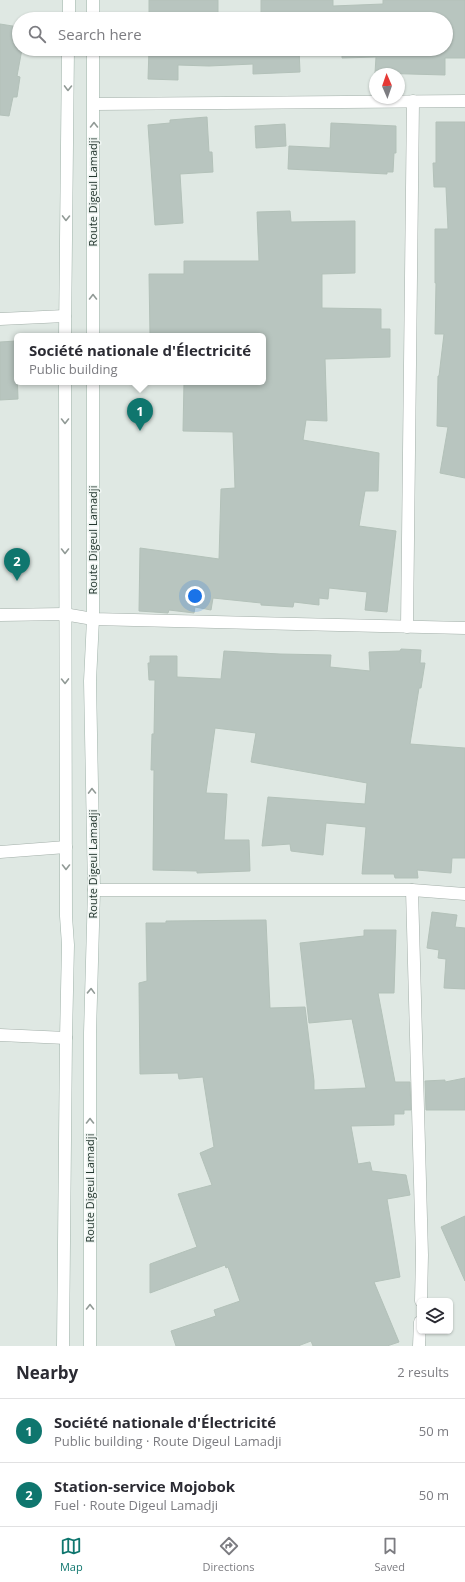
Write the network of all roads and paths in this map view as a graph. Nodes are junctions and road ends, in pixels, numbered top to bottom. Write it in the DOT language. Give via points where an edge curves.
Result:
graph roads {
  1 [pos="69,0"];
  2 [pos="93,0"];
  3 [pos="69,12"];
  4 [pos="93,12"];
  5 [pos="68,56"];
  6 [pos="93,56"];
  7 [pos="412,101"];
  8 [pos="465,101"];
  9 [pos="94,104"];
  10 [pos="65,316"];
  11 [pos="0,319"];
  12 [pos="65,333"];
  13 [pos="93,333"];
  14 [pos="65,385"];
  15 [pos="93,385"];
  16 [pos="64,614"];
  17 [pos="0,615"];
  18 [pos="93,619"];
  19 [pos="407,627"];
  20 [pos="465,628"];
  21 [pos="66,847"];
  22 [pos="0,852"];
  23 [pos="94,890"];
  24 [pos="412,890"];
  25 [pos="465,894"];
  26 [pos="0,1035"];
  27 [pos="66,1038"];
  28 [pos="421,1298"];
  29 [pos="420,1334"];
  30 [pos="63,1346"];
  31 [pos="90,1346"];
  32 [pos="419,1346"];
  1 -- 3 [label="main road"];
  2 -- 4 [label="main road"];
  5 -- 10 [label="main road, one-way"];
  6 -- 9 [label="main road, Route Digeul Lamadji"];
  7 -- 8 [label="main road"];
  7 -- 9 [label="main road"];
  7 -- 19 [label="main road"];
  13 -- 9 [label="main road, Route Digeul Lamadji, one-way"];
  10 -- 11 [label="main road"];
  10 -- 12 [label="main road"];
  14 -- 16 [label="main road, one-way"];
  15 -- 18 [label="main road, Route Digeul Lamadji"];
  16 -- 17 [label="main road"];
  16 -- 18 [label="main road"];
  16 -- 21 [label="main road, one-way"];
  18 -- 19 [label="main road"];
  23 -- 18 [label="main road, Route Digeul Lamadji, one-way" via="90,681"];
  19 -- 20 [label="main road"];
  21 -- 22 [label="main road"];
  21 -- 27 [label="main road, one-way"];
  23 -- 24 [label="main road"];
  31 -- 23 [label="main road, Route Digeul Lamadji, one-way" via="90,1033"];
  24 -- 25 [label="main road"];
  24 -- 28 [label="main road"];
  26 -- 27 [label="main road"];
  27 -- 30 [label="main road"];
  29 -- 32 [label="main road"];
}
